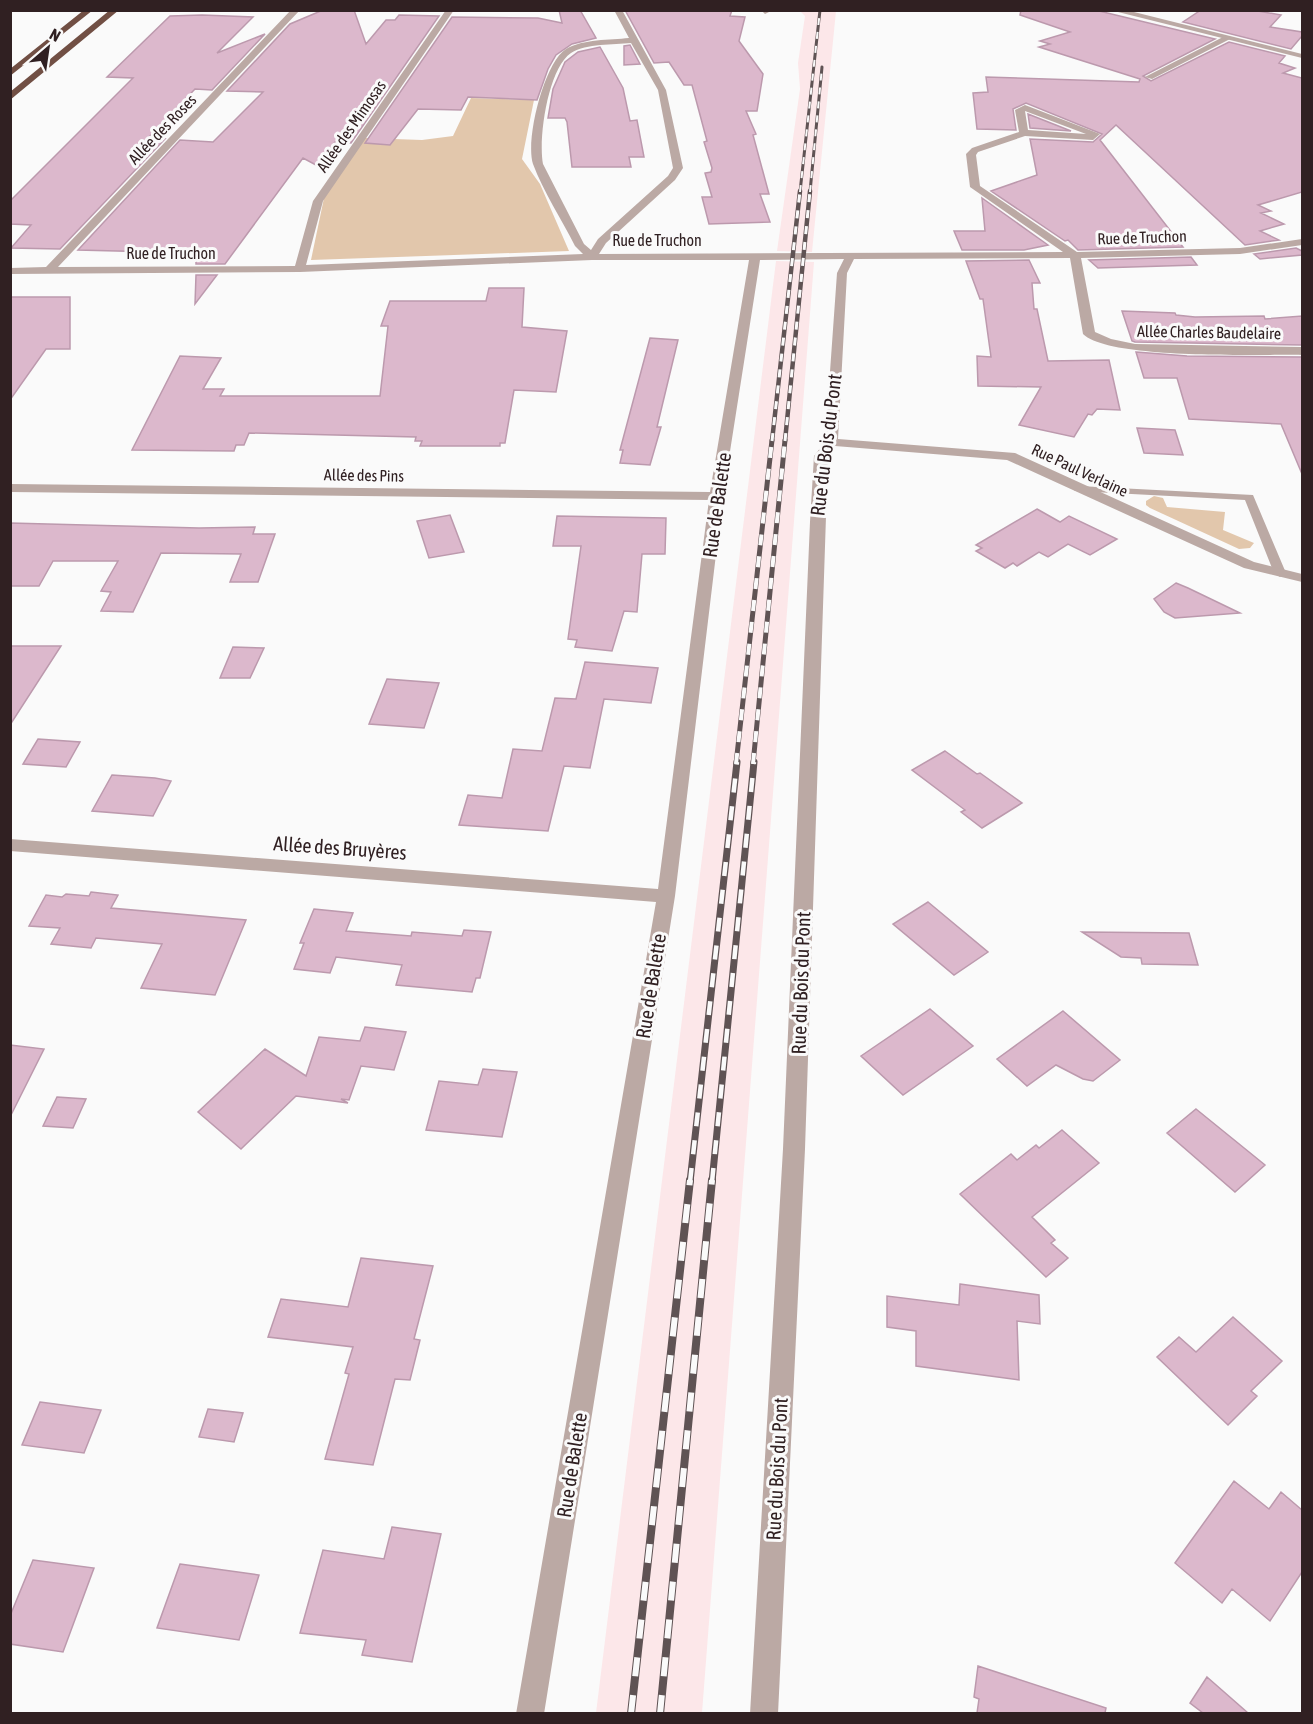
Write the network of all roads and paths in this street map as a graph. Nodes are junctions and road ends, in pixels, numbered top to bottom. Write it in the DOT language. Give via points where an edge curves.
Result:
graph roads {
  1 [pos="89,10"];
  2 [pos="114,10"];
  3 [pos="296,10"];
  4 [pos="450,10"];
  5 [pos="618,10"];
  6 [pos="1114,10"];
  7 [pos="1228,38"];
  8 [pos="634,40"];
  9 [pos="1302,56"];
  10 [pos="10,74"];
  11 [pos="1149,77"];
  12 [pos="10,97"];
  13 [pos="1024,132"];
  14 [pos="1302,242"];
  15 [pos="1075,255"];
  16 [pos="755,256"];
  17 [pos="592,257"];
  18 [pos="850,257"];
  19 [pos="50,269"];
  20 [pos="300,269"];
  21 [pos="10,271"];
  22 [pos="1302,351"];
  23 [pos="831,442"];
  24 [pos="10,488"];
  25 [pos="1079,489"];
  26 [pos="716,496"];
  27 [pos="1280,573"];
  28 [pos="1302,578"];
  29 [pos="10,845"];
  30 [pos="666,896"];
  31 [pos="530,1713"];
  32 [pos="764,1713"];
  1 -- 10 [label="highway"];
  2 -- 12 [label="highway"];
  3 -- 19 [label="street, Allée des Roses"];
  4 -- 20 [label="street, Allée des Mimosas" via="318,201"];
  5 -- 8 [label="street"];
  6 -- 7 [label="street"];
  7 -- 9 [label="street"];
  7 -- 11 [label="street"];
  8 -- 17 [label="street" via="662,90 678,168 603,241"];
  8 -- 17 [label="street" via="583,47 560,58 536,139 534,156 580,246"];
  13 -- 13 [label="street" via="1093,137 1095,134 1025,108 1020,110"];
  13 -- 15 [label="street" via="971,154 975,187"];
  14 -- 15 [label="street, Rue de Truchon" via="1240,251"];
  15 -- 18 [label="street, Rue de Truchon"];
  15 -- 22 [label="street, Allée Charles Baudelaire" via="1089,334 1107,342 1135,348"];
  16 -- 17 [label="street, Rue de Truchon"];
  16 -- 18 [label="street, Rue de Truchon"];
  16 -- 26 [label="street, Rue de Balette"];
  17 -- 20 [label="street, Rue de Truchon"];
  18 -- 23 [label="street, Rue du Bois du Pont" via="842,273"];
  19 -- 20 [label="street, Rue de Truchon"];
  19 -- 21 [label="street, Rue de Truchon"];
  23 -- 25 [label="street, Rue Paul Verlaine" via="996,453 1035,466"];
  23 -- 32 [label="street, Rue du Bois du Pont" via="821,456 817,522 794,1149"];
  24 -- 26 [label="street, Allée des Pins"];
  25 -- 27 [label="street, Rue Paul Verlaine" via="1249,565"];
  25 -- 27 [label="lane" via="1249,497"];
  26 -- 30 [label="street, Rue de Balette"];
  27 -- 28 [label="street, Rue Paul Verlaine"];
  29 -- 30 [label="street, Allée des Bruyères"];
  30 -- 31 [label="street, Rue de Balette"];
}
